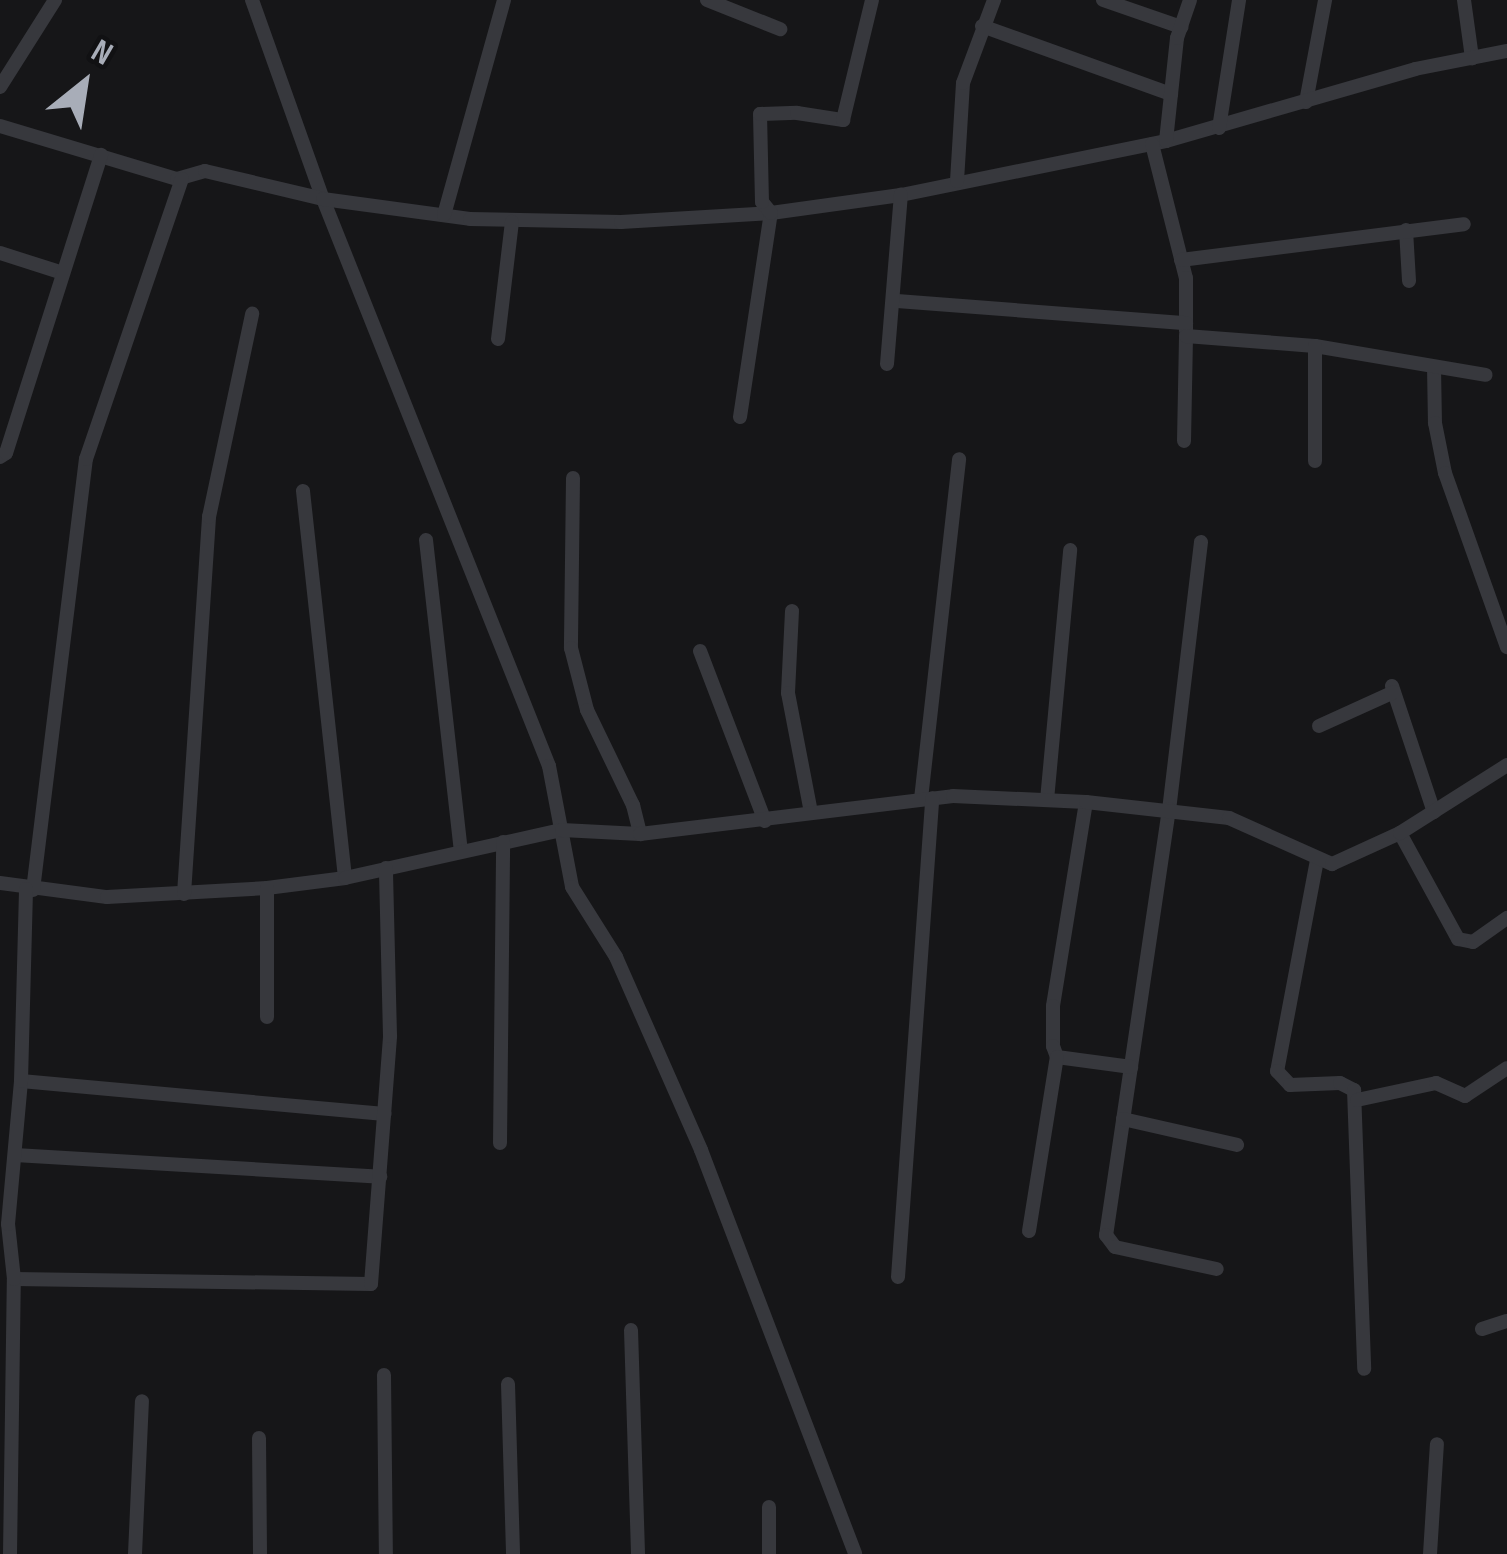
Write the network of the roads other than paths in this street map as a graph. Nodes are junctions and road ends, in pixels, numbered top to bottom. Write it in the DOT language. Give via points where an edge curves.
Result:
graph roads {
  1 [pos="56,0"];
  2 [pos="252,0"];
  3 [pos="504,0"];
  4 [pos="707,0"];
  5 [pos="872,0"];
  6 [pos="994,0"];
  7 [pos="1103,0"];
  8 [pos="1190,0"];
  9 [pos="1239,0"];
  10 [pos="1324,0"];
  11 [pos="1464,0"];
  12 [pos="982,26"];
  13 [pos="1181,27"];
  14 [pos="780,29"];
  15 [pos="1507,51"];
  16 [pos="1472,58"];
  17 [pos="0,87"];
  18 [pos="1171,94"];
  19 [pos="1306,102"];
  20 [pos="0,127"];
  21 [pos="1219,128"];
  22 [pos="1159,143"];
  23 [pos="101,155"];
  24 [pos="182,179"];
  25 [pos="957,181"];
  26 [pos="901,195"];
  27 [pos="323,199"];
  28 [pos="771,213"];
  29 [pos="444,215"];
  30 [pos="512,222"];
  31 [pos="1464,224"];
  32 [pos="1406,230"];
  33 [pos="0,253"];
  34 [pos="1180,260"];
  35 [pos="63,273"];
  36 [pos="1409,281"];
  37 [pos="896,301"];
  38 [pos="252,314"];
  39 [pos="1186,329"];
  40 [pos="498,339"];
  41 [pos="1315,346"];
  42 [pos="887,364"];
  43 [pos="1434,367"];
  44 [pos="1486,375"];
  45 [pos="740,417"];
  46 [pos="1184,441"];
  47 [pos="0,458"];
  48 [pos="959,459"];
  49 [pos="1315,460"];
  50 [pos="573,478"];
  51 [pos="303,491"];
  52 [pos="426,540"];
  53 [pos="1201,542"];
  54 [pos="1070,550"];
  55 [pos="792,611"];
  56 [pos="1507,647"];
  57 [pos="700,651"];
  58 [pos="1319,726"];
  59 [pos="1507,764"];
  60 [pos="926,799"];
  61 [pos="1047,800"];
  62 [pos="1086,802"];
  63 [pos="1169,809"];
  64 [pos="811,812"];
  65 [pos="1434,812"];
  66 [pos="765,821"];
  67 [pos="562,830"];
  68 [pos="1400,833"];
  69 [pos="640,834"];
  70 [pos="503,842"];
  71 [pos="460,851"];
  72 [pos="1317,860"];
  73 [pos="386,868"];
  74 [pos="345,878"];
  75 [pos="0,883"];
  76 [pos="267,888"];
  77 [pos="29,890"];
  78 [pos="184,894"];
  79 [pos="1507,918"];
  80 [pos="267,1017"];
  81 [pos="1058,1057"];
  82 [pos="1131,1067"];
  83 [pos="1507,1068"];
  84 [pos="21,1081"];
  85 [pos="1357,1100"];
  86 [pos="385,1114"];
  87 [pos="1124,1119"];
  88 [pos="500,1143"];
  89 [pos="1237,1145"];
  90 [pos="10,1161"];
  91 [pos="380,1177"];
  92 [pos="1029,1231"];
  93 [pos="1217,1268"];
  94 [pos="898,1277"];
  95 [pos="14,1279"];
  96 [pos="6,1307"];
  97 [pos="1507,1321"];
  98 [pos="1482,1329"];
  99 [pos="631,1330"];
  100 [pos="1364,1369"];
  101 [pos="383,1375"];
  102 [pos="508,1384"];
  103 [pos="142,1401"];
  104 [pos="259,1438"];
  105 [pos="1437,1444"];
  106 [pos="769,1507"];
  107 [pos="10,1554"];
  108 [pos="135,1554"];
  109 [pos="260,1554"];
  110 [pos="386,1554"];
  111 [pos="513,1554"];
  112 [pos="638,1554"];
  113 [pos="769,1554"];
  114 [pos="855,1554"];
  115 [pos="1430,1554"];
  1 -- 17 [label="street"];
  2 -- 27 [label="street"];
  3 -- 29 [label="street"];
  4 -- 14 [label="street"];
  5 -- 28 [label="street" via="844,120 760,114 762,202"];
  6 -- 12 [label="street"];
  7 -- 13 [label="street"];
  8 -- 13 [label="street"];
  9 -- 21 [label="street"];
  10 -- 19 [label="street"];
  11 -- 16 [label="street"];
  12 -- 18 [label="street"];
  12 -- 25 [label="street" via="963,83"];
  13 -- 18 [label="street"];
  15 -- 16 [label="street"];
  16 -- 19 [label="street"];
  18 -- 22 [label="street"];
  19 -- 21 [label="street"];
  20 -- 23 [label="street"];
  21 -- 22 [label="street"];
  22 -- 25 [label="street"];
  22 -- 34 [label="street"];
  23 -- 24 [label="street"];
  23 -- 35 [label="street"];
  24 -- 27 [label="street" via="205,172"];
  24 -- 77 [label="street" via="86,459"];
  25 -- 26 [label="street"];
  26 -- 28 [label="street"];
  26 -- 37 [label="street"];
  27 -- 29 [label="street"];
  27 -- 67 [label="street" via="549,766"];
  28 -- 30 [label="street"];
  28 -- 45 [label="street"];
  29 -- 30 [label="street"];
  30 -- 40 [label="street"];
  31 -- 32 [label="street"];
  32 -- 34 [label="street"];
  32 -- 36 [label="street"];
  33 -- 35 [label="street"];
  34 -- 39 [label="street"];
  35 -- 47 [label="street"];
  37 -- 39 [label="street"];
  37 -- 42 [label="street"];
  38 -- 78 [label="street" via="208,517"];
  39 -- 41 [label="street"];
  39 -- 46 [label="street"];
  41 -- 43 [label="street"];
  41 -- 49 [label="street"];
  43 -- 44 [label="street"];
  43 -- 56 [label="street" via="1444,473"];
  48 -- 60 [label="street"];
  50 -- 69 [label="street" via="571,648 587,710"];
  51 -- 74 [label="street"];
  52 -- 71 [label="street"];
  53 -- 63 [label="street"];
  54 -- 61 [label="street"];
  55 -- 64 [label="street" via="788,692"];
  57 -- 66 [label="street"];
  58 -- 65 [label="street" via="1393,689"];
  59 -- 65 [label="street"];
  60 -- 61 [label="street"];
  60 -- 64 [label="street"];
  60 -- 94 [label="street"];
  61 -- 62 [label="street"];
  62 -- 63 [label="street"];
  62 -- 81 [label="street" via="1053,1006"];
  63 -- 72 [label="street" via="1242,821"];
  63 -- 82 [label="street"];
  64 -- 66 [label="street"];
  65 -- 68 [label="street"];
  66 -- 69 [label="street"];
  67 -- 69 [label="street"];
  67 -- 70 [label="street"];
  67 -- 114 [label="street" via="572,887 616,957 692,1129"];
  68 -- 72 [label="street" via="1341,862"];
  68 -- 79 [label="street" via="1458,939 1473,942"];
  70 -- 71 [label="street"];
  70 -- 88 [label="street"];
  71 -- 73 [label="street"];
  72 -- 85 [label="street" via="1277,1071 1290,1084 1350,1085"];
  73 -- 74 [label="street"];
  73 -- 86 [label="street"];
  74 -- 76 [label="street"];
  75 -- 77 [label="street"];
  76 -- 78 [label="street"];
  76 -- 80 [label="street"];
  77 -- 78 [label="street"];
  77 -- 84 [label="street"];
  81 -- 82 [label="street"];
  81 -- 92 [label="street"];
  82 -- 87 [label="street"];
  83 -- 85 [label="street" via="1465,1096 1436,1083"];
  84 -- 86 [label="street"];
  84 -- 90 [label="street"];
  85 -- 100 [label="street"];
  86 -- 91 [label="street"];
  87 -- 89 [label="street"];
  87 -- 93 [label="street" via="1108,1242"];
  90 -- 91 [label="street"];
  90 -- 95 [label="street"];
  91 -- 95 [label="street" via="368,1287"];
  95 -- 96 [label="street"];
  96 -- 107 [label="street"];
  97 -- 98 [label="street"];
  99 -- 112 [label="street"];
  101 -- 110 [label="street"];
  102 -- 111 [label="street"];
  103 -- 108 [label="street"];
  104 -- 109 [label="street"];
  105 -- 115 [label="street"];
  106 -- 113 [label="street"];
}
